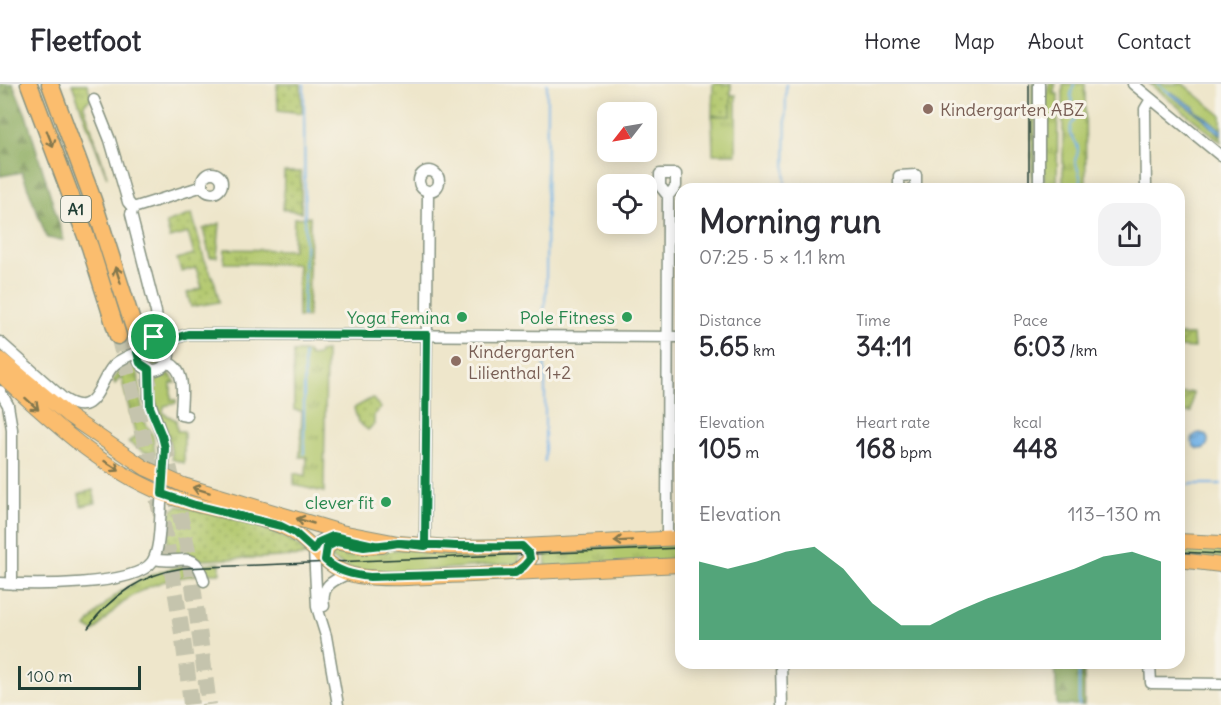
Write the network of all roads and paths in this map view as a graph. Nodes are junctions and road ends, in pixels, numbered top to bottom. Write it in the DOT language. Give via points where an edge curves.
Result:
graph roads {
  1 [pos="29,84"];
  2 [pos="50,84"];
  3 [pos="1046,84"];
  4 [pos="1133,84"];
  5 [pos="1040,89"];
  6 [pos="1151,99"];
  7 [pos="94,100"];
  8 [pos="1221,156"];
  9 [pos="899,183"];
  10 [pos="916,183"];
  11 [pos="1040,183"];
  12 [pos="1146,183"];
  13 [pos="202,186"];
  14 [pos="428,192"];
  15 [pos="668,196"];
  16 [pos="133,208"];
  17 [pos="135,331"];
  18 [pos="427,335"];
  19 [pos="118,336"];
  20 [pos="154,337"];
  21 [pos="668,337"];
  22 [pos="675,337"];
  23 [pos="0,342"];
  24 [pos="166,344"];
  25 [pos="137,352"];
  26 [pos="0,359"];
  27 [pos="167,362"];
  28 [pos="149,369"];
  29 [pos="0,374"];
  30 [pos="0,391"];
  31 [pos="187,416"];
  32 [pos="164,478"];
  33 [pos="162,494"];
  34 [pos="675,538"];
  35 [pos="667,539"];
  36 [pos="1185,541"];
  37 [pos="398,543"];
  38 [pos="1221,543"];
  39 [pos="425,546"];
  40 [pos="522,546"];
  41 [pos="320,555"];
  42 [pos="154,559"];
  43 [pos="1185,561"];
  44 [pos="675,565"];
  45 [pos="1221,565"];
  46 [pos="515,573"];
  47 [pos="348,574"];
  48 [pos="204,580"];
  49 [pos="0,584"];
  50 [pos="12,584"];
  51 [pos="326,636"];
  52 [pos="781,669"];
  53 [pos="1150,669"];
  54 [pos="1221,684"];
  55 [pos="338,705"];
  56 [pos="782,705"];
  1 -- 19 [label="highway, A1, one-way" via="90,247"];
  17 -- 2 [label="highway, A1, one-way"];
  3 -- 5 [label="street"];
  4 -- 6 [label="street"];
  5 -- 11 [label="street"];
  6 -- 8 [label="street"];
  6 -- 12 [label="street" via="1145,109"];
  7 -- 16 [label="street"];
  9 -- 10 [label="street" via="899,176 916,175"];
  13 -- 16 [label="street"];
  14 -- 18 [label="street"];
  15 -- 21 [label="street"];
  16 -- 20 [label="street" via="131,214 158,322"];
  18 -- 21 [label="street"];
  18 -- 24 [label="street" via="188,334"];
  18 -- 39 [label="street"];
  20 -- 24 [label="street"];
  20 -- 25 [label="street" via="143,342"];
  21 -- 22 [label="street"];
  21 -- 35 [label="street"];
  23 -- 25 [label="street" via="64,399 79,405 93,401 116,362"];
  24 -- 27 [label="street" via="170,356"];
  25 -- 28 [label="street" via="140,363"];
  26 -- 32 [label="main road" via="95,436"];
  27 -- 28 [label="street" via="160,368"];
  27 -- 31 [label="street" via="181,374 181,416"];
  28 -- 32 [label="street" via="150,407 164,442"];
  29 -- 33 [label="main road, one-way" via="90,450"];
  30 -- 50 [label="street" via="8,405 12,429"];
  32 -- 33 [label="main road"];
  37 -- 32 [label="main road, one-way" via="341,532"];
  33 -- 41 [label="main road" via="281,526"];
  33 -- 42 [label="street"];
  34 -- 35 [label="main road"];
  35 -- 40 [label="main road, one-way"];
  36 -- 38 [label="main road"];
  37 -- 39 [label="main road"];
  37 -- 41 [label="main road" via="364,547 334,542"];
  39 -- 40 [label="main road"];
  40 -- 46 [label="main road" via="530,559"];
  41 -- 47 [label="main road"];
  41 -- 51 [label="street" via="317,608"];
  42 -- 48 [label="street" via="195,561"];
  42 -- 50 [label="street" via="147,567 96,582"];
  43 -- 45 [label="main road"];
  44 -- 46 [label="main road"];
  46 -- 47 [label="main road" via="370,577"];
  47 -- 51 [label="street" via="332,581 324,592"];
  49 -- 50 [label="street"];
  51 -- 55 [label="street"];
  52 -- 56 [label="street"];
  53 -- 54 [label="street" via="1151,682"];
}
